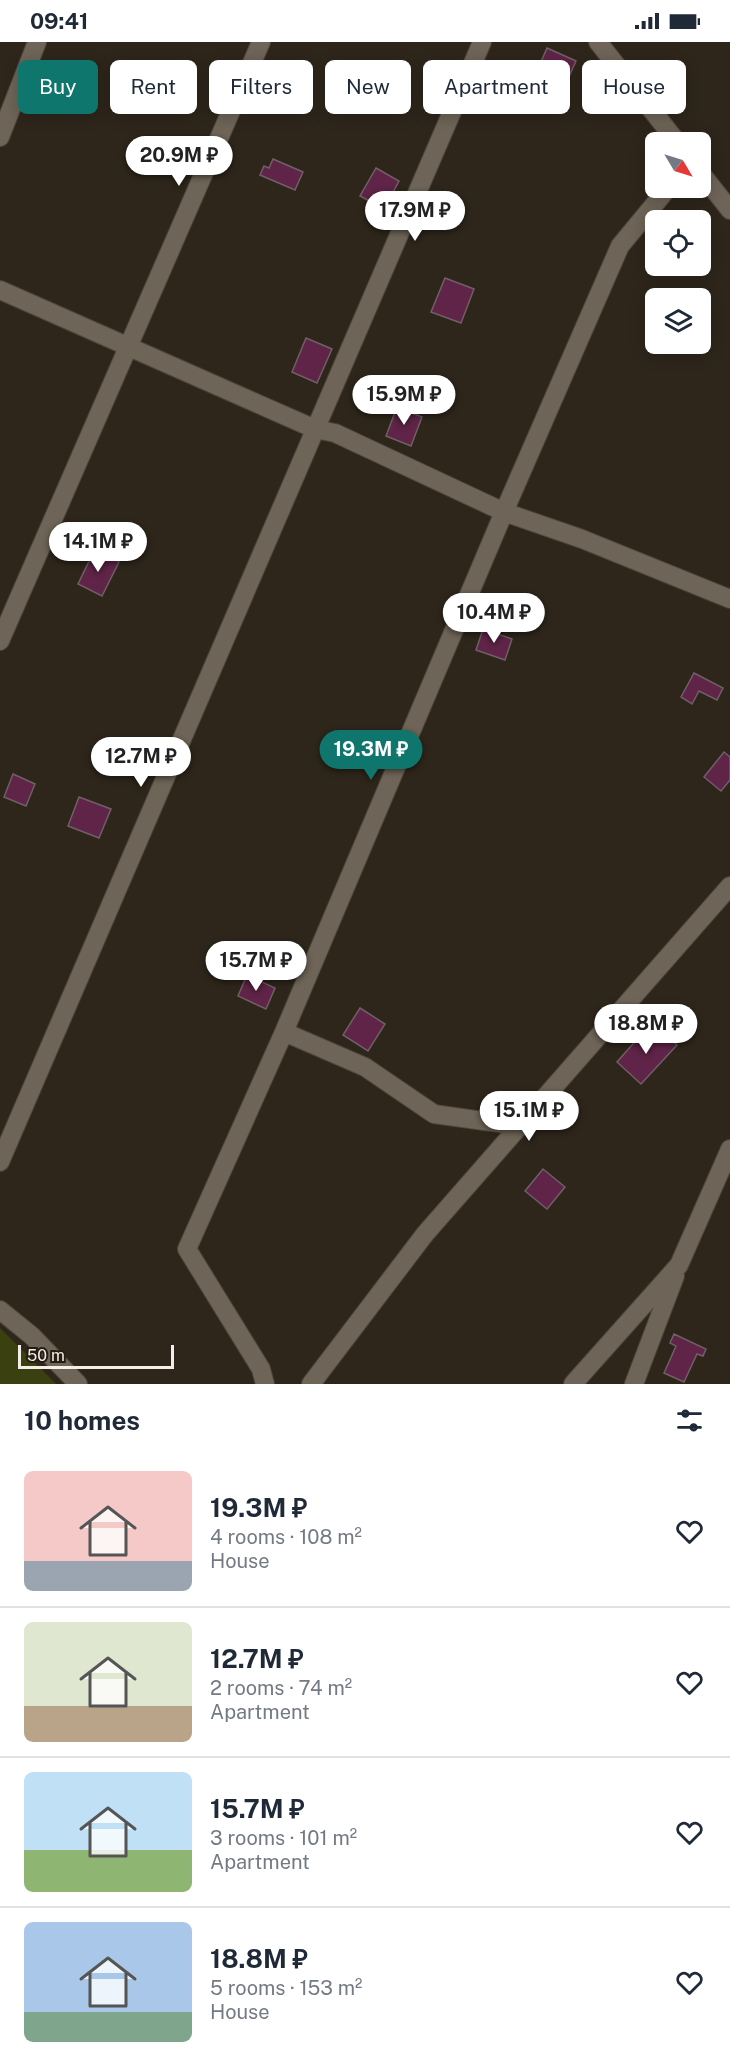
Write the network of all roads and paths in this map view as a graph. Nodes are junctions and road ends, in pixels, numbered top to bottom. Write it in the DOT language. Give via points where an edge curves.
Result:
graph roads {
  1 [pos="37,42"];
  2 [pos="261,42"];
  3 [pos="482,42"];
  4 [pos="598,42"];
  5 [pos="669,132"];
  6 [pos="0,137"];
  7 [pos="711,186"];
  8 [pos="660,198"];
  9 [pos="730,210"];
  10 [pos="0,290"];
  11 [pos="128,346"];
  12 [pos="315,429"];
  13 [pos="504,512"];
  14 [pos="730,599"];
  15 [pos="0,641"];
  16 [pos="730,886"];
  17 [pos="284,1032"];
  18 [pos="519,1126"];
  19 [pos="730,1149"];
  20 [pos="0,1162"];
  21 [pos="679,1265"];
  22 [pos="0,1310"];
  23 [pos="78,1384"];
  24 [pos="265,1384"];
  25 [pos="311,1384"];
  26 [pos="573,1384"];
  27 [pos="634,1384"];
  1 -- 6 [label="street"];
  2 -- 11 [label="street"];
  3 -- 12 [label="street"];
  4 -- 5 [label="street"];
  7 -- 9 [label="street"];
  8 -- 13 [label="street" via="620,246"];
  10 -- 11 [label="street"];
  11 -- 12 [label="street"];
  11 -- 15 [label="street"];
  12 -- 13 [label="street" via="335,433"];
  12 -- 20 [label="street"];
  13 -- 14 [label="street"];
  13 -- 17 [label="street"];
  16 -- 18 [label="street"];
  17 -- 18 [label="street" via="365,1067 434,1114"];
  17 -- 24 [label="street" via="188,1249 261,1369"];
  18 -- 25 [label="street" via="425,1234"];
  19 -- 21 [label="street"];
  21 -- 26 [label="street"];
  21 -- 27 [label="street"];
  22 -- 23 [label="street" via="32,1336"];
}
